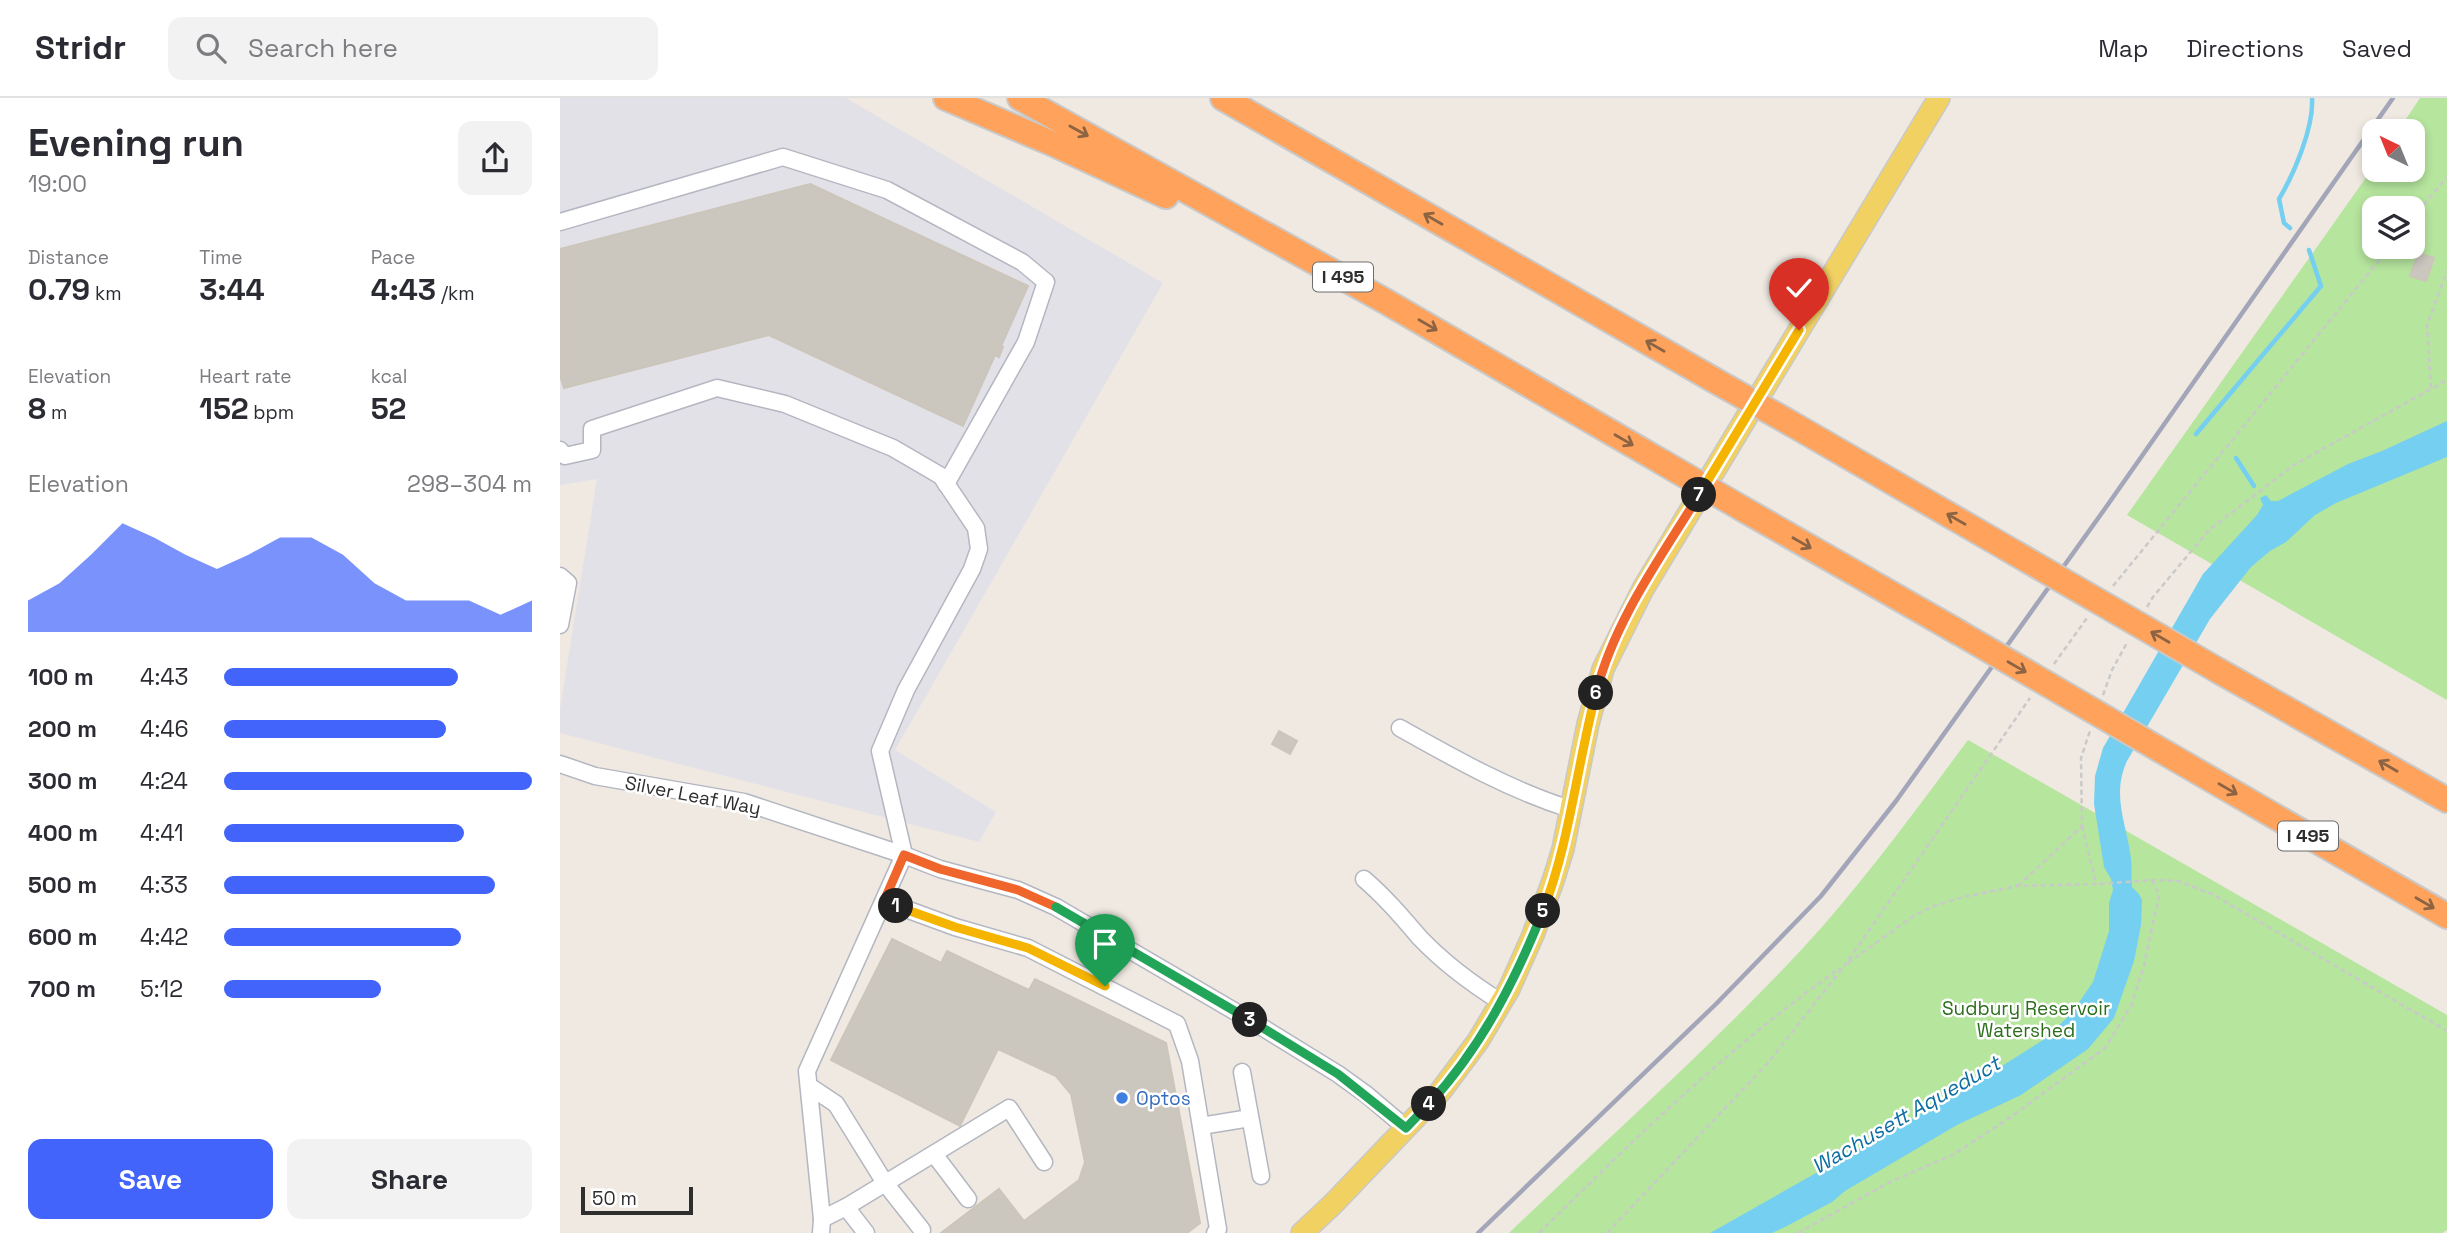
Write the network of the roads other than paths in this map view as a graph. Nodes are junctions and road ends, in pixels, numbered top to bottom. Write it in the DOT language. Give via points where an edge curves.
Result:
graph roads {
  1 [pos="946,98"];
  2 [pos="1020,98"];
  3 [pos="1223,98"];
  4 [pos="1235,98"];
  5 [pos="1939,98"];
  6 [pos="1306,146"];
  7 [pos="560,222"];
  8 [pos="1385,301"];
  9 [pos="560,450"];
  10 [pos="946,484"];
  11 [pos="560,576"];
  12 [pos="560,625"];
  13 [pos="1400,728"];
  14 [pos="560,764"];
  15 [pos="2447,800"];
  16 [pos="1570,809"];
  17 [pos="904,855"];
  18 [pos="1364,879"];
  19 [pos="884,901"];
  20 [pos="2447,916"];
  21 [pos="1501,1002"];
  22 [pos="1242,1072"];
  23 [pos="809,1086"];
  24 [pos="1250,1118"];
  25 [pos="1201,1126"];
  26 [pos="1406,1128"];
  27 [pos="934,1154"];
  28 [pos="1044,1162"];
  29 [pos="1261,1175"];
  30 [pos="885,1183"];
  31 [pos="968,1199"];
  32 [pos="846,1207"];
  33 [pos="821,1226"];
  34 [pos="922,1230"];
  35 [pos="866,1233"];
  36 [pos="1215,1233"];
  37 [pos="1302,1233"];
  1 -- 8 [label="highway" via="1093,161"];
  2 -- 8 [label="highway, I 495, one-way"];
  3 -- 6 [label="highway"];
  4 -- 6 [label="highway"];
  5 -- 16 [label="main road" via="1631,609 1597,687"];
  15 -- 6 [label="highway, one-way, bridge"];
  7 -- 10 [label="lane" via="783,157 887,190 1022,262 1045,282 1026,342"];
  8 -- 20 [label="highway, I 495, one-way, bridge"];
  9 -- 10 [label="lane" via="565,456 592,450 592,429 717,388 785,404 893,447 941,476"];
  10 -- 17 [label="lane" via="976,528 979,549 880,751"];
  11 -- 12 [label="lane" via="568,583"];
  13 -- 16 [label="lane" via="1496,780"];
  14 -- 17 [label="lane, Silver Leaf Way" via="596,776 744,802"];
  16 -- 21 [label="main road" via="1548,897"];
  17 -- 19 [label="lane"];
  17 -- 26 [label="lane, Silver Leaf Way" via="1018,890 1056,907 1338,1074"];
  18 -- 21 [label="lane" via="1459,973"];
  19 -- 23 [label="lane" via="807,1071"];
  19 -- 25 [label="lane" via="1028,948 1177,1024 1190,1061"];
  21 -- 26 [label="main road" via="1460,1067"];
  22 -- 24 [label="lane"];
  23 -- 30 [label="lane" via="836,1104"];
  23 -- 33 [label="lane"];
  24 -- 25 [label="lane"];
  24 -- 29 [label="lane"];
  25 -- 36 [label="lane"];
  26 -- 37 [label="main road"];
  27 -- 28 [label="lane" via="1009,1108"];
  27 -- 30 [label="lane"];
  27 -- 31 [label="lane"];
  30 -- 32 [label="lane"];
  30 -- 34 [label="lane"];
  32 -- 33 [label="lane"];
  32 -- 35 [label="lane"];
}
